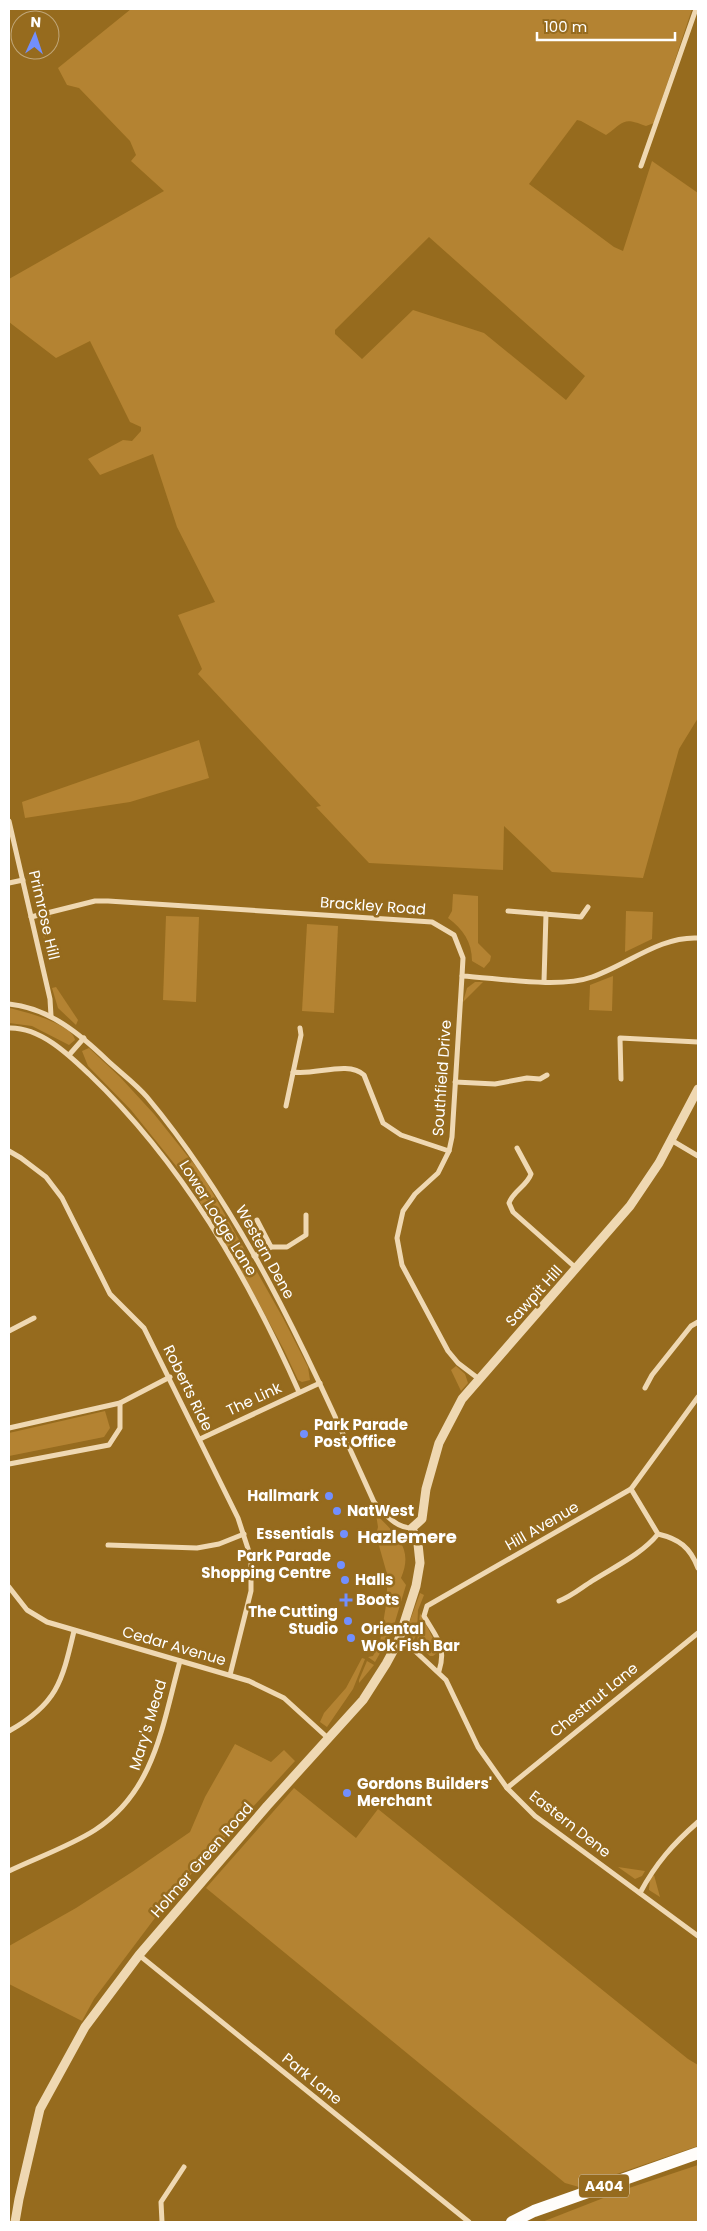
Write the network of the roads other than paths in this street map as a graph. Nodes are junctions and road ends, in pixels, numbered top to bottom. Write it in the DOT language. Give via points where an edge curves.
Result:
graph roads {
  1 [pos="696,9"];
  2 [pos="641,166"];
  3 [pos="9,821"];
  4 [pos="23,880"];
  5 [pos="9,883"];
  6 [pos="588,907"];
  7 [pos="508,911"];
  8 [pos="546,914"];
  9 [pos="31,918"];
  10 [pos="698,938"];
  11 [pos="462,976"];
  12 [pos="544,981"];
  13 [pos="9,1004"];
  14 [pos="51,1016"];
  15 [pos="9,1028"];
  16 [pos="300,1028"];
  17 [pos="84,1038"];
  18 [pos="698,1042"];
  19 [pos="69,1055"];
  20 [pos="293,1072"];
  21 [pos="547,1075"];
  22 [pos="621,1079"];
  23 [pos="455,1082"];
  24 [pos="698,1089"];
  25 [pos="286,1106"];
  26 [pos="671,1140"];
  27 [pos="517,1148"];
  28 [pos="9,1151"];
  29 [pos="449,1151"];
  30 [pos="698,1156"];
  31 [pos="306,1215"];
  32 [pos="258,1220"];
  33 [pos="271,1247"];
  34 [pos="254,1256"];
  35 [pos="577,1269"];
  36 [pos="34,1318"];
  37 [pos="698,1322"];
  38 [pos="9,1331"];
  39 [pos="170,1377"];
  40 [pos="479,1379"];
  41 [pos="320,1382"];
  42 [pos="645,1388"];
  43 [pos="299,1392"];
  44 [pos="698,1397"];
  45 [pos="120,1403"];
  46 [pos="692,1406"];
  47 [pos="698,1410"];
  48 [pos="9,1428"];
  49 [pos="200,1439"];
  50 [pos="9,1464"];
  51 [pos="631,1488"];
  52 [pos="412,1528"];
  53 [pos="244,1534"];
  54 [pos="658,1534"];
  55 [pos="108,1545"];
  56 [pos="698,1568"];
  57 [pos="9,1586"];
  58 [pos="559,1601"];
  59 [pos="74,1631"];
  60 [pos="698,1632"];
  61 [pos="398,1642"];
  62 [pos="180,1662"];
  63 [pos="439,1671"];
  64 [pos="230,1675"];
  65 [pos="9,1731"];
  66 [pos="328,1739"];
  67 [pos="507,1788"];
  68 [pos="698,1822"];
  69 [pos="9,1871"];
  70 [pos="640,1893"];
  71 [pos="698,1936"];
  72 [pos="138,1955"];
  73 [pos="698,2153"];
  74 [pos="184,2167"];
  75 [pos="15,2222"];
  76 [pos="162,2222"];
  77 [pos="469,2222"];
  78 [pos="512,2222"];
  1 -- 2 [label="street"];
  3 -- 4 [label="street, Primrose Hill"];
  4 -- 5 [label="street"];
  4 -- 9 [label="street, Primrose Hill"];
  6 -- 8 [label="street" via="581,917"];
  7 -- 8 [label="street"];
  8 -- 12 [label="street"];
  9 -- 11 [label="street, Brackley Road" via="95,901 108,901 432,922 454,935 463,958"];
  9 -- 14 [label="street, Primrose Hill"];
  10 -- 12 [label="street" via="672,941 591,978 568,982"];
  11 -- 12 [label="street"];
  11 -- 23 [label="street, Southfield Drive"];
  13 -- 14 [label="street, Western Dene"];
  14 -- 17 [label="street, Western Dene"];
  15 -- 19 [label="street, Lower Lodge Lane" via="39,1035"];
  16 -- 20 [label="street"];
  17 -- 19 [label="street"];
  17 -- 34 [label="street, Western Dene" via="146,1096 208,1177"];
  18 -- 22 [label="street" via="620,1038"];
  19 -- 43 [label="street, Lower Lodge Lane" via="160,1151 186,1186 275,1339"];
  20 -- 25 [label="street"];
  20 -- 29 [label="street" via="304,1074 346,1068 359,1071 383,1123 400,1135"];
  21 -- 23 [label="street" via="540,1079 495,1084"];
  23 -- 29 [label="street, Southfield Drive"];
  24 -- 26 [label="street, Sawpit Hill"];
  26 -- 30 [label="street"];
  26 -- 35 [label="street, Sawpit Hill" via="630,1206"];
  27 -- 35 [label="street" via="531,1174 529,1180 512,1195 509,1203 513,1212"];
  28 -- 39 [label="street, Roberts Ride" via="46,1177 62,1198 110,1294 144,1328"];
  29 -- 40 [label="street, Southfield Drive" via="438,1173 415,1194 403,1211 397,1238 402,1265 448,1351"];
  31 -- 33 [label="street" via="306,1235 288,1247"];
  32 -- 33 [label="street"];
  33 -- 34 [label="street"];
  34 -- 41 [label="street, Western Dene"];
  35 -- 40 [label="street, Sawpit Hill"];
  36 -- 38 [label="street"];
  37 -- 42 [label="street" via="691,1326 652,1374"];
  39 -- 45 [label="street"];
  39 -- 49 [label="street, Roberts Ride"];
  40 -- 52 [label="street, Sawpit Hill" via="462,1400 440,1442 426,1489 422,1519"];
  41 -- 43 [label="street, The Link"];
  41 -- 52 [label="street, Western Dene" via="374,1502 388,1518"];
  43 -- 49 [label="street, The Link"];
  44 -- 46 [label="street, Hill Avenue"];
  45 -- 48 [label="street"];
  45 -- 50 [label="street" via="120,1428 110,1445"];
  46 -- 47 [label="street"];
  46 -- 51 [label="street, Hill Avenue"];
  49 -- 53 [label="street, Roberts Ride"];
  51 -- 54 [label="street"];
  51 -- 63 [label="street, Hill Avenue" via="427,1606 424,1616 442,1650"];
  52 -- 61 [label="street, Holmer Green Road" via="420,1563"];
  53 -- 55 [label="street" via="197,1548"];
  53 -- 64 [label="street, Roberts Ride" via="251,1558 251,1591"];
  54 -- 56 [label="street" via="678,1538"];
  54 -- 58 [label="street" via="650,1544"];
  57 -- 59 [label="street, Cedar Avenue" via="27,1610 47,1622"];
  59 -- 62 [label="street, Cedar Avenue"];
  59 -- 65 [label="street" via="64,1675 51,1699 29,1720"];
  60 -- 67 [label="street, Chestnut Lane"];
  61 -- 63 [label="street, Eastern Dene" via="415,1650"];
  61 -- 66 [label="street, Holmer Green Road" via="363,1700"];
  62 -- 64 [label="street, Cedar Avenue"];
  62 -- 69 [label="street, Mary's Mead" via="153,1758 144,1780 122,1809 94,1830"];
  63 -- 67 [label="street, Eastern Dene" via="452,1690 478,1747"];
  64 -- 66 [label="street, Cedar Avenue" via="284,1698"];
  66 -- 72 [label="street, Holmer Green Road"];
  67 -- 70 [label="street, Eastern Dene" via="535,1816"];
  68 -- 70 [label="street" via="671,1846"];
  70 -- 71 [label="street, Eastern Dene"];
  72 -- 75 [label="street, Holmer Green Road" via="85,2027 40,2109"];
  72 -- 77 [label="street, Park Lane"];
  73 -- 78 [label="main road, A404" via="534,2211"];
  74 -- 76 [label="street" via="161,2202"];
}
